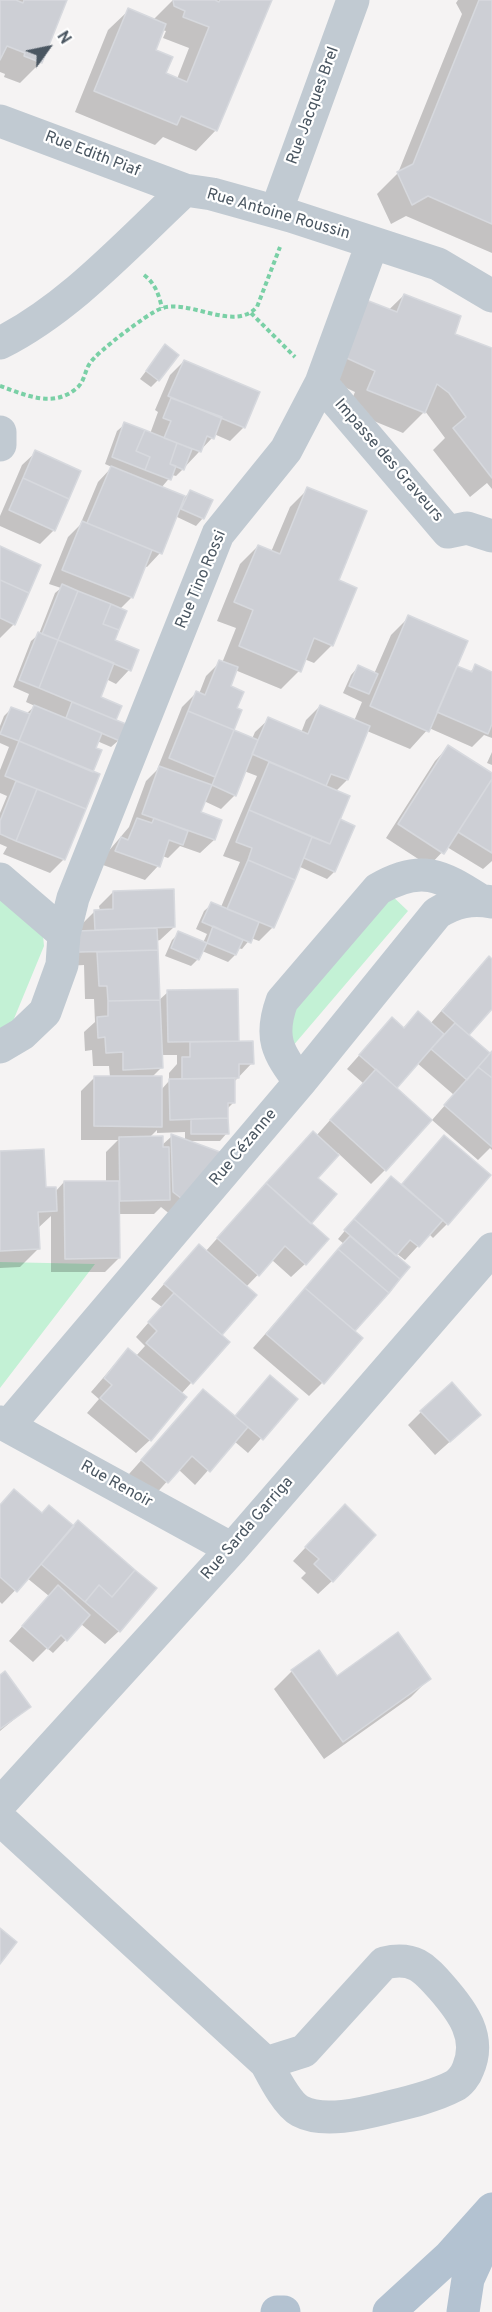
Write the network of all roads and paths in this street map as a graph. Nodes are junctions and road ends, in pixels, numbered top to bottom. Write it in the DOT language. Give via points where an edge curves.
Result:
graph roads {
  1 [pos="353,0"];
  2 [pos="0,121"];
  3 [pos="185,190"];
  4 [pos="284,214"];
  5 [pos="372,244"];
  6 [pos="492,296"];
  7 [pos="251,313"];
  8 [pos="0,342"];
  9 [pos="321,383"];
  10 [pos="0,386"];
  11 [pos="0,432"];
  12 [pos="0,445"];
  13 [pos="492,536"];
  14 [pos="0,879"];
  15 [pos="486,901"];
  16 [pos="64,934"];
  17 [pos="0,1047"];
  18 [pos="300,1082"];
  19 [pos="492,1249"];
  20 [pos="4,1424"];
  21 [pos="231,1549"];
  22 [pos="0,1804"];
  23 [pos="0,1819"];
  24 [pos="258,2055"];
  25 [pos="492,2209"];
  26 [pos="492,2227"];
  27 [pos="277,2312"];
  28 [pos="284,2312"];
  29 [pos="389,2312"];
  30 [pos="463,2312"];
  1 -- 4 [label="street, Rue Jacques Brel"];
  2 -- 3 [label="street, Rue Edith Piaf"];
  3 -- 4 [label="street, Rue Antoine Roussin"];
  3 -- 8 [label="street, Rue Antoine Roussin" via="45,317"];
  4 -- 5 [label="street, Rue Antoine Roussin"];
  4 -- 7 [label="path"];
  5 -- 6 [label="street, Rue Antoine Roussin" via="438,264"];
  5 -- 9 [label="street, Rue Tino Rossi"];
  7 -- 9 [label="path"];
  7 -- 10 [label="path" via="240,318 162,308 93,359 79,386 60,399 36,398"];
  9 -- 13 [label="street, Impasse des Graveurs" via="448,532 467,528"];
  9 -- 16 [label="street, Rue Tino Rossi" via="286,450 218,534 73,898"];
  11 -- 12 [label="street"];
  14 -- 16 [label="street"];
  15 -- 18 [label="street, Rue Cézanne" via="464,901 436,913"];
  15 -- 18 [label="street" via="448,879 422,874 397,877 378,889 282,1001 274,1022 278,1044 286,1064"];
  16 -- 17 [label="street, Rue Tino Rossi" via="62,965 45,1012 22,1034"];
  18 -- 20 [label="street, Rue Cézanne"];
  19 -- 21 [label="street, Rue Sarda Garriga"];
  20 -- 21 [label="street, Rue Renoir"];
  21 -- 22 [label="street, Rue Sarda Garriga"];
  23 -- 24 [label="street"];
  24 -- 24 [label="street" via="299,2111 349,2117 456,2085 472,2060 474,2043 456,2005 429,1973 418,1964 399,1960 384,1963 304,2051"];
  25 -- 29 [label="main road" via="449,2257"];
  26 -- 30 [label="main road" via="468,2279"];
  27 -- 28 [label="main road"];
}
